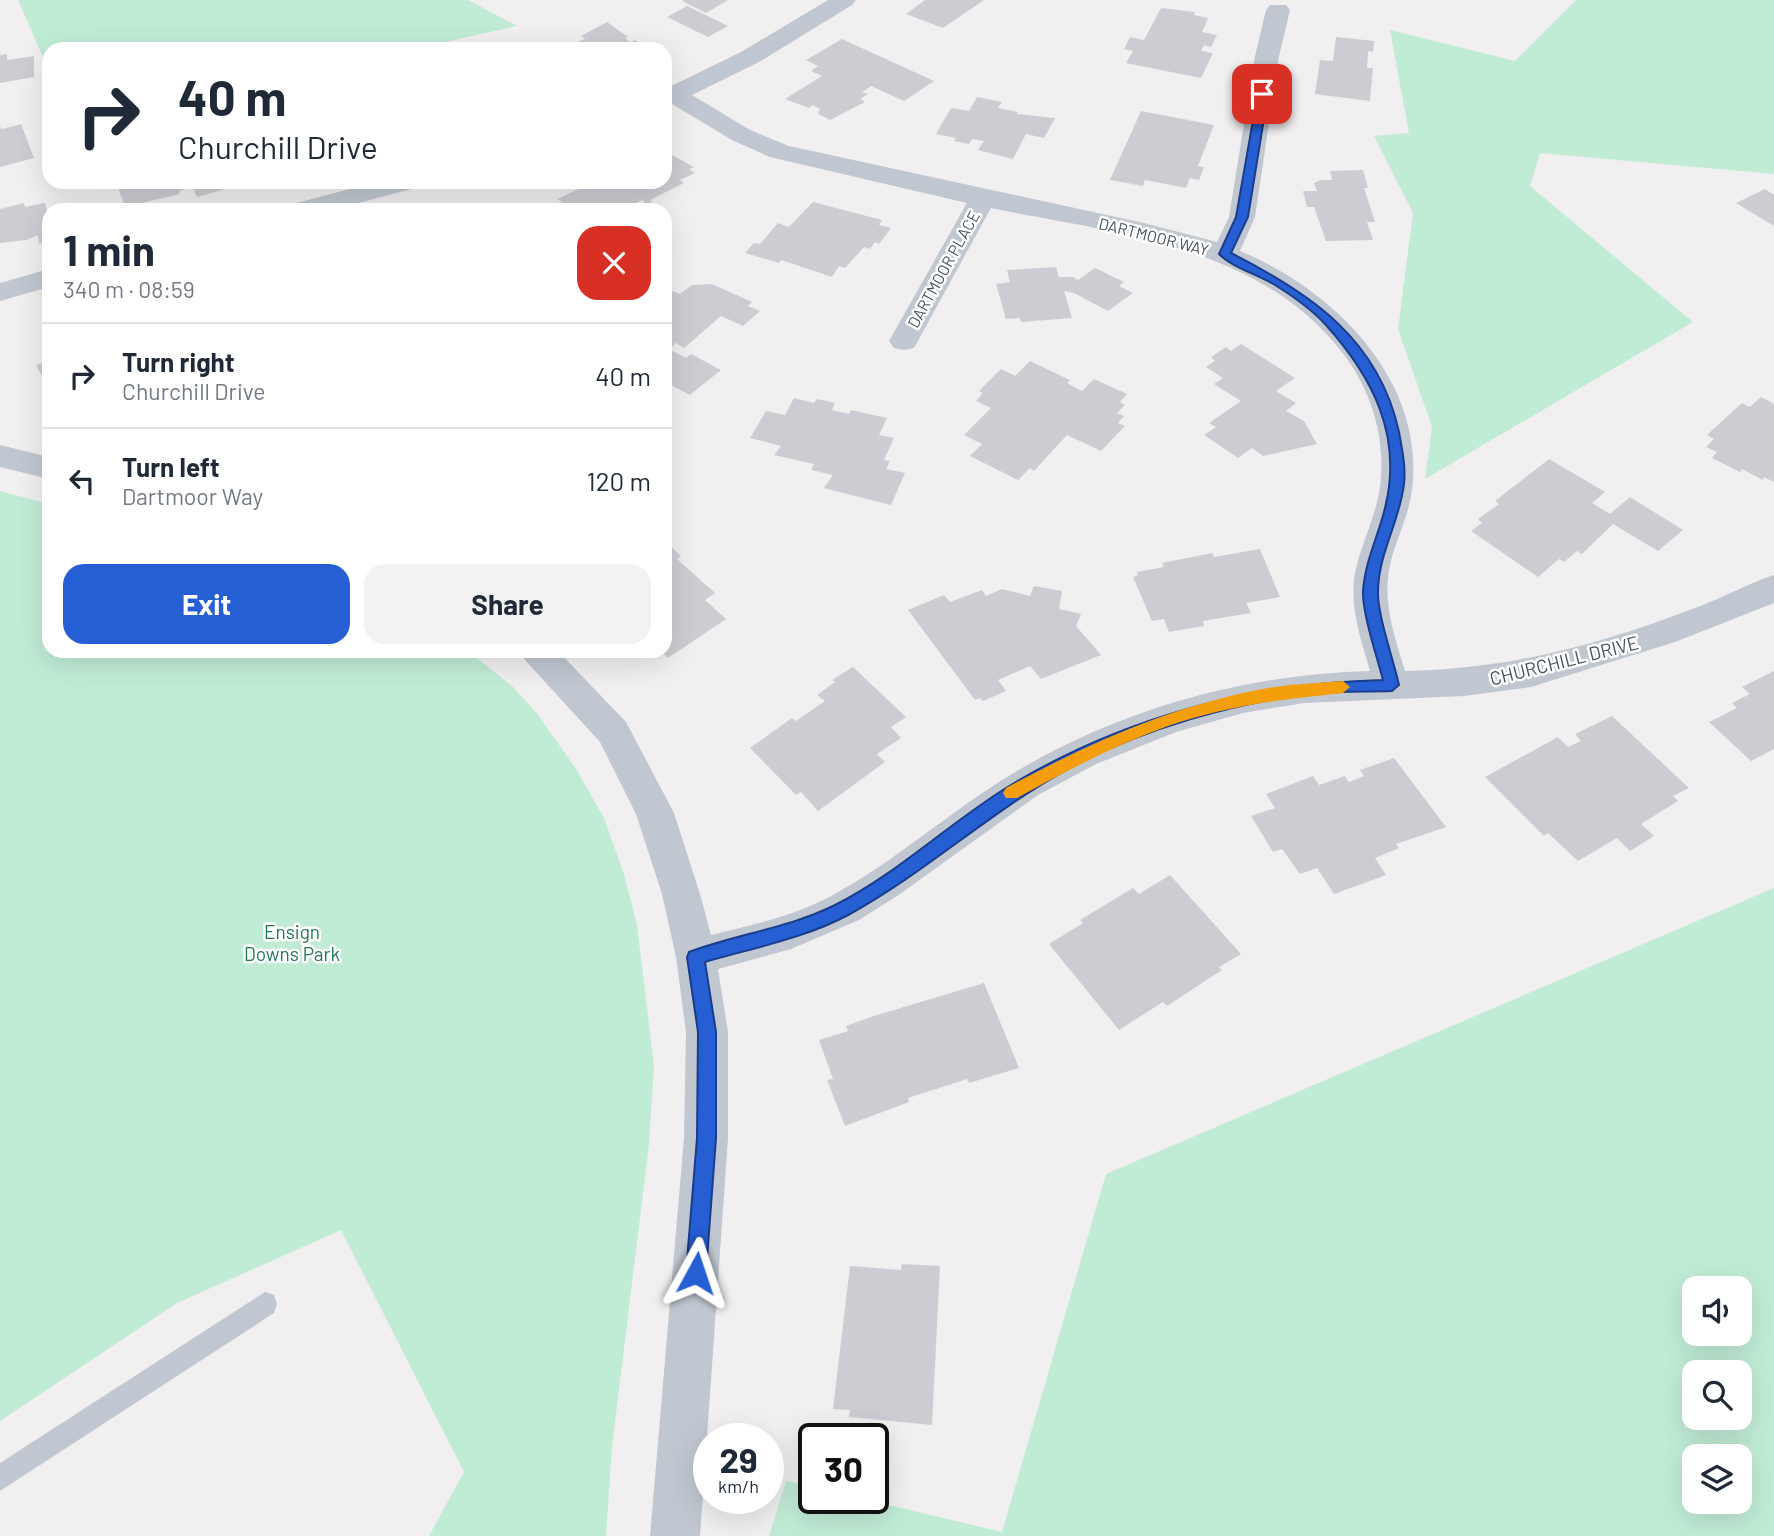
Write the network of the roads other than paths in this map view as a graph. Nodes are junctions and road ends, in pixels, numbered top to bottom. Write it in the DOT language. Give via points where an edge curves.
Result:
graph roads {
  1 [pos="844,0"];
  2 [pos="1278,10"];
  3 [pos="672,95"];
  4 [pos="672,98"];
  5 [pos="380,189"];
  6 [pos="983,197"];
  7 [pos="328,203"];
  8 [pos="1225,254"];
  9 [pos="42,280"];
  10 [pos="0,292"];
  11 [pos="904,341"];
  12 [pos="0,456"];
  13 [pos="42,466"];
  14 [pos="1774,588"];
  15 [pos="544,658"];
  16 [pos="1392,685"];
  17 [pos="696,957"];
  18 [pos="265,1304"];
  19 [pos="0,1478"];
  20 [pos="675,1536"];
  1 -- 3 [label="street" via="750,57"];
  2 -- 8 [label="street" via="1242,217"];
  4 -- 6 [label="street, DARTMOOR WAY" via="765,147"];
  5 -- 7 [label="street"];
  6 -- 8 [label="street, DARTMOOR WAY"];
  6 -- 11 [label="street, DARTMOOR PLACE"];
  8 -- 16 [label="street, DARTMOOR WAY" via="1280,282 1327,318 1364,361 1387,408 1397,484 1370,594"];
  9 -- 10 [label="street"];
  12 -- 13 [label="street"];
  14 -- 16 [label="street, CHURCHILL DRIVE" via="1660,635 1555,666 1499,679"];
  15 -- 17 [label="street" via="613,732 655,813"];
  16 -- 17 [label="street, CHURCHILL DRIVE" via="1269,694 1167,720 1114,740 1010,794 842,910 801,927"];
  17 -- 20 [label="street" via="707,1032 706,1138"];
  18 -- 19 [label="lane"];
}
